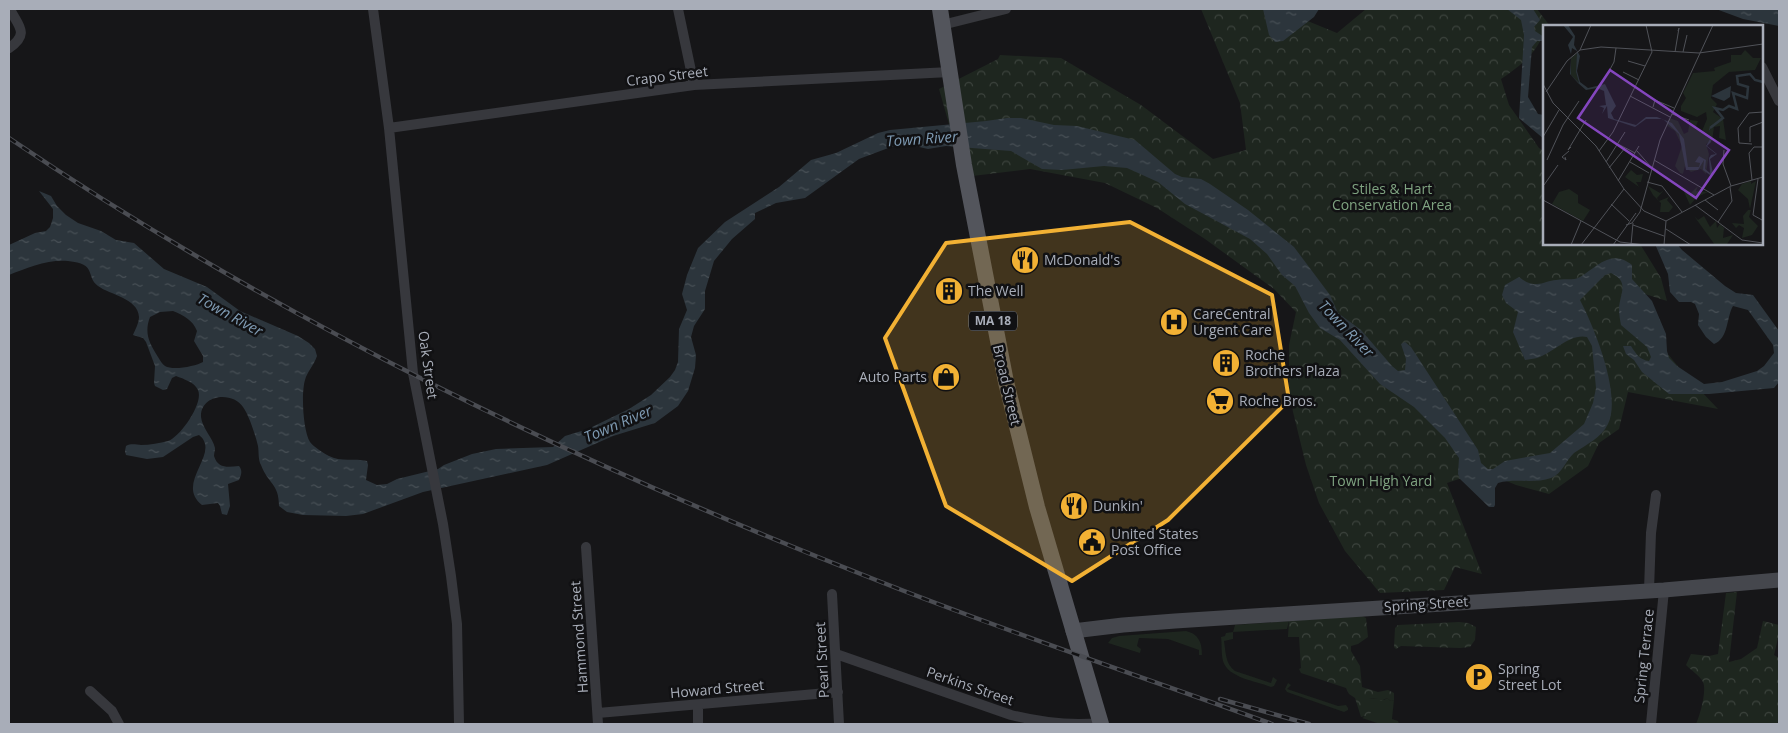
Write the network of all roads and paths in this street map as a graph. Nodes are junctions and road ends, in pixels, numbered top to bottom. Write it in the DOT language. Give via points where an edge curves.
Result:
graph roads {
  1 [pos="9,9"];
  2 [pos="373,9"];
  3 [pos="678,9"];
  4 [pos="940,9"];
  5 [pos="1006,9"];
  6 [pos="942,25"];
  7 [pos="9,48"];
  8 [pos="1763,69"];
  9 [pos="950,72"];
  10 [pos="694,85"];
  11 [pos="1779,101"];
  12 [pos="389,128"];
  13 [pos="1656,495"];
  14 [pos="586,547"];
  15 [pos="1779,580"];
  16 [pos="1649,590"];
  17 [pos="1664,590"];
  18 [pos="832,594"];
  19 [pos="1073,631"];
  20 [pos="836,654"];
  21 [pos="90,691"];
  22 [pos="838,692"];
  23 [pos="698,705"];
  24 [pos="598,713"];
  25 [pos="119,724"];
  26 [pos="459,724"];
  27 [pos="598,724"];
  28 [pos="698,724"];
  29 [pos="839,724"];
  30 [pos="1101,724"];
  31 [pos="1651,724"];
  1 -- 7 [label="street" via="19,22 20,30 18,39"];
  2 -- 12 [label="street, Oak Street"];
  3 -- 10 [label="street"];
  4 -- 6 [label="main road, Broad Street / MA 18"];
  5 -- 6 [label="street"];
  6 -- 9 [label="main road, Broad Street / MA 18"];
  8 -- 11 [label="street"];
  9 -- 10 [label="street, Crapo Street"];
  9 -- 19 [label="main road, Broad Street / MA 18" via="962,157 1011,403"];
  10 -- 12 [label="street, Crapo Street"];
  12 -- 26 [label="street, Oak Street" via="413,373 452,576 457,624"];
  13 -- 16 [label="street"];
  14 -- 24 [label="street, Hammond Street"];
  15 -- 17 [label="street, Spring Street"];
  16 -- 17 [label="street, Spring Street"];
  16 -- 19 [label="street, Spring Street" via="1175,621"];
  17 -- 31 [label="street, Spring Terrace"];
  18 -- 20 [label="street, Pearl Street"];
  19 -- 30 [label="main road, Broad Street / MA 18"];
  20 -- 22 [label="street, Pearl Street"];
  20 -- 30 [label="street, Perkins Street" via="1011,715 1050,722"];
  21 -- 25 [label="street" via="106,704"];
  22 -- 23 [label="street, Howard Street"];
  22 -- 29 [label="street, Pearl Street"];
  23 -- 24 [label="street, Howard Street"];
  23 -- 28 [label="street"];
  24 -- 27 [label="street, Hammond Street"];
}
